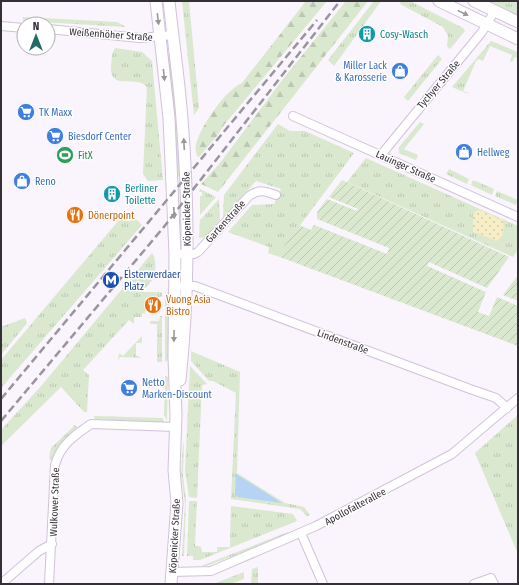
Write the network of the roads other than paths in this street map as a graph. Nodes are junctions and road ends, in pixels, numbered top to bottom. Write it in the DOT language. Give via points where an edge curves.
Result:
graph roads {
  1 [pos="156,1"];
  2 [pos="169,1"];
  3 [pos="439,1"];
  4 [pos="474,1"];
  5 [pos="494,12"];
  6 [pos="518,22"];
  7 [pos="487,25"];
  8 [pos="1,26"];
  9 [pos="16,27"];
  10 [pos="56,30"];
  11 [pos="173,35"];
  12 [pos="160,36"];
  13 [pos="518,39"];
  14 [pos="293,116"];
  15 [pos="381,155"];
  16 [pos="276,195"];
  17 [pos="518,217"];
  18 [pos="175,254"];
  19 [pos="187,254"];
  20 [pos="180,286"];
  21 [pos="518,398"];
  22 [pos="507,408"];
  23 [pos="176,422"];
  24 [pos="301,533"];
  25 [pos="52,544"];
  26 [pos="173,572"];
  27 [pos="492,581"];
  28 [pos="1,584"];
  29 [pos="49,584"];
  30 [pos="171,584"];
  31 [pos="323,584"];
  32 [pos="474,584"];
  1 -- 12 [label="main road, Köpenicker Straße, one-way"];
  2 -- 11 [label="main road, Köpenicker Straße"];
  3 -- 7 [label="main road, one-way"];
  4 -- 5 [label="main road"];
  5 -- 6 [label="main road"];
  5 -- 7 [label="street, Tychyer Straße"];
  7 -- 13 [label="main road"];
  7 -- 15 [label="street, Tychyer Straße"];
  8 -- 9 [label="street"];
  10 -- 12 [label="street, Weißenhöher Straße" via="140,38"];
  11 -- 12 [label="street, Weißenhöher Straße"];
  19 -- 11 [label="main road, Köpenicker Straße, one-way" via="183,127"];
  12 -- 18 [label="main road, Köpenicker Straße, one-way" via="169,118"];
  14 -- 15 [label="street, Lauinger Straße"];
  15 -- 17 [label="street, Lauinger Straße"];
  16 -- 19 [label="street, Gartenstraße" via="263,190 256,191 198,252"];
  18 -- 19 [label="street, Gartenstraße"];
  18 -- 20 [label="main road, Köpenicker Straße"];
  19 -- 20 [label="main road, Köpenicker Straße"];
  20 -- 22 [label="street, Lindenstraße" via="195,286 496,398"];
  20 -- 23 [label="main road, Köpenicker Straße" via="183,357"];
  21 -- 22 [label="street, Apollofalterallee"];
  22 -- 24 [label="street, Apollofalterallee" via="452,454"];
  23 -- 25 [label="street, Wulkower Straße" via="91,424 68,441 60,451 55,465"];
  23 -- 26 [label="main road, Köpenicker Straße"];
  24 -- 26 [label="street, Apollofalterallee" via="210,570"];
  24 -- 31 [label="street"];
  25 -- 28 [label="street" via="39,551"];
  25 -- 29 [label="street, Wulkower Straße"];
  26 -- 30 [label="main road, Köpenicker Straße"];
  27 -- 32 [label="street"];
}
